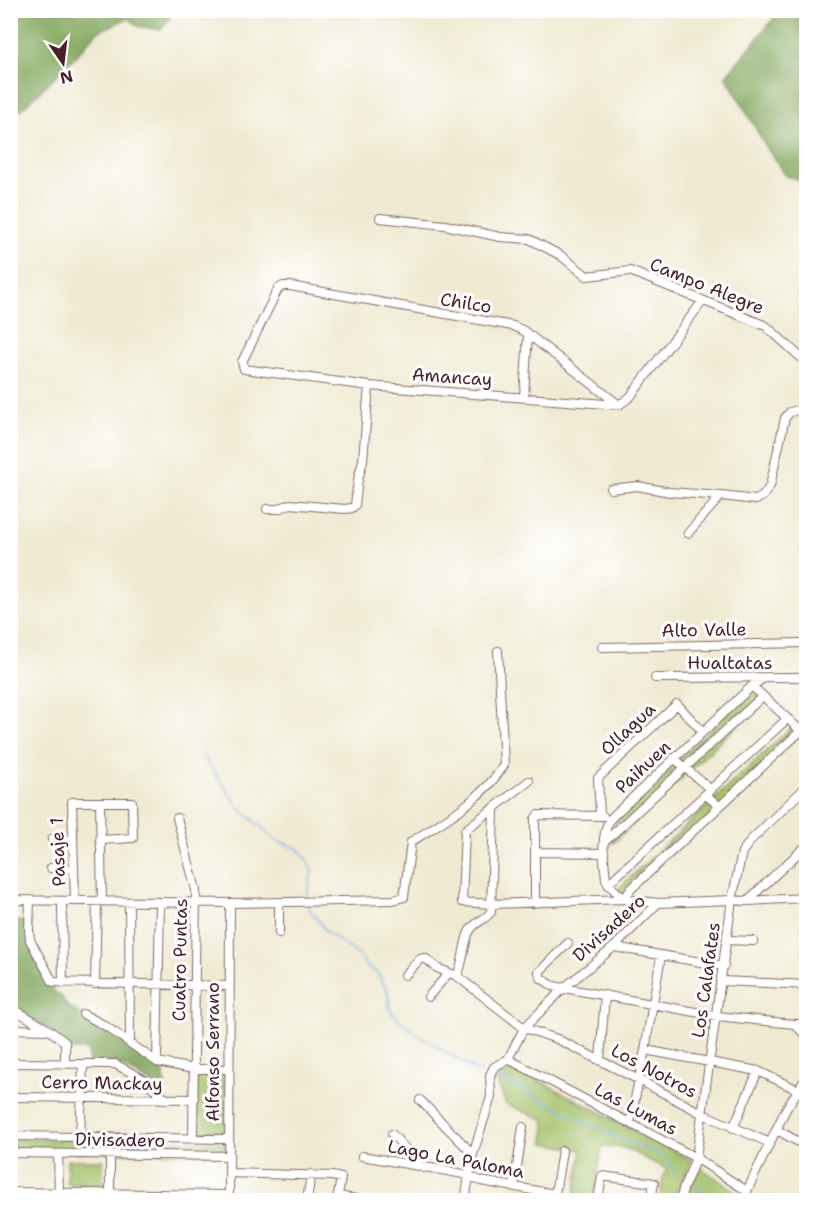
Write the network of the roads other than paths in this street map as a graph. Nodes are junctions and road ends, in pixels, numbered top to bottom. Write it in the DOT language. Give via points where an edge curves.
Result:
graph roads {
  1 [pos="380,218"];
  2 [pos="283,286"];
  3 [pos="702,302"];
  4 [pos="528,334"];
  5 [pos="807,362"];
  6 [pos="369,386"];
  7 [pos="524,397"];
  8 [pos="619,405"];
  9 [pos="807,408"];
  10 [pos="611,489"];
  11 [pos="721,496"];
  12 [pos="267,508"];
  13 [pos="688,533"];
  14 [pos="807,643"];
  15 [pos="602,647"];
  16 [pos="498,651"];
  17 [pos="807,677"];
  18 [pos="655,678"];
  19 [pos="764,678"];
  20 [pos="752,686"];
  21 [pos="763,696"];
  22 [pos="788,719"];
  23 [pos="804,729"];
  24 [pos="703,732"];
  25 [pos="674,758"];
  26 [pos="686,768"];
  27 [pos="529,781"];
  28 [pos="807,788"];
  29 [pos="708,793"];
  30 [pos="100,803"];
  31 [pos="719,806"];
  32 [pos="494,808"];
  33 [pos="600,815"];
  34 [pos="177,818"];
  35 [pos="610,819"];
  36 [pos="52,839"];
  37 [pos="73,840"];
  38 [pos="100,840"];
  39 [pos="604,842"];
  40 [pos="804,849"];
  41 [pos="536,852"];
  42 [pos="604,853"];
  43 [pos="51,868"];
  44 [pos="74,869"];
  45 [pos="608,884"];
  46 [pos="807,898"];
  47 [pos="624,899"];
  48 [pos="10,900"];
  49 [pos="30,900"];
  50 [pos="732,900"];
  51 [pos="62,901"];
  52 [pos="75,901"];
  53 [pos="100,901"];
  54 [pos="747,901"];
  55 [pos="129,902"];
  56 [pos="160,902"];
  57 [pos="196,903"];
  58 [pos="230,903"];
  59 [pos="279,903"];
  60 [pos="535,903"];
  61 [pos="658,903"];
  62 [pos="492,904"];
  63 [pos="279,933"];
  64 [pos="727,940"];
  65 [pos="753,941"];
  66 [pos="568,943"];
  67 [pos="614,947"];
  68 [pos="661,956"];
  69 [pos="724,966"];
  70 [pos="405,975"];
  71 [pos="452,975"];
  72 [pos="721,981"];
  73 [pos="63,983"];
  74 [pos="95,984"];
  75 [pos="129,984"];
  76 [pos="158,985"];
  77 [pos="195,985"];
  78 [pos="807,985"];
  79 [pos="228,986"];
  80 [pos="565,987"];
  81 [pos="605,995"];
  82 [pos="428,997"];
  83 [pos="653,1005"];
  84 [pos="10,1006"];
  85 [pos="83,1014"];
  86 [pos="717,1016"];
  87 [pos="794,1024"];
  88 [pos="807,1024"];
  89 [pos="524,1028"];
  90 [pos="10,1029"];
  91 [pos="49,1030"];
  92 [pos="807,1035"];
  93 [pos="130,1044"];
  94 [pos="645,1050"];
  95 [pos="508,1059"];
  96 [pos="600,1060"];
  97 [pos="157,1062"];
  98 [pos="710,1063"];
  99 [pos="10,1064"];
  100 [pos="65,1064"];
  101 [pos="83,1065"];
  102 [pos="194,1069"];
  103 [pos="228,1069"];
  104 [pos="758,1071"];
  105 [pos="807,1078"];
  106 [pos="639,1080"];
  107 [pos="798,1090"];
  108 [pos="10,1097"];
  109 [pos="82,1098"];
  110 [pos="166,1099"];
  111 [pos="194,1099"];
  112 [pos="420,1100"];
  113 [pos="703,1114"];
  114 [pos="630,1123"];
  115 [pos="523,1126"];
  116 [pos="733,1128"];
  117 [pos="777,1130"];
  118 [pos="392,1134"];
  119 [pos="10,1136"];
  120 [pos="80,1138"];
  121 [pos="193,1138"];
  122 [pos="228,1139"];
  123 [pos="770,1143"];
  124 [pos="807,1146"];
  125 [pos="562,1151"];
  126 [pos="10,1153"];
  127 [pos="58,1154"];
  128 [pos="110,1154"];
  129 [pos="473,1154"];
  130 [pos="229,1156"];
  131 [pos="362,1156"];
  132 [pos="696,1158"];
  133 [pos="423,1168"];
  134 [pos="229,1173"];
  135 [pos="311,1174"];
  136 [pos="469,1176"];
  137 [pos="514,1186"];
  138 [pos="807,1189"];
  139 [pos="544,1191"];
  140 [pos="747,1191"];
  141 [pos="10,1192"];
  142 [pos="59,1192"];
  143 [pos="110,1193"];
  144 [pos="82,1197"];
  145 [pos="229,1198"];
  146 [pos="338,1198"];
  147 [pos="307,1200"];
  148 [pos="362,1200"];
  149 [pos="465,1200"];
  150 [pos="542,1200"];
  151 [pos="598,1200"];
  152 [pos="651,1200"];
  153 [pos="681,1200"];
  154 [pos="746,1200"];
  155 [pos="802,1200"];
  1 -- 3 [label="street, Campo Alegre" via="529,239 560,255 587,276 630,272"];
  2 -- 4 [label="street, Chilco" via="513,326"];
  2 -- 6 [label="street, Amancay" via="244,356 244,369"];
  3 -- 5 [label="street, Campo Alegre" via="766,326"];
  3 -- 8 [label="street" via="630,397"];
  4 -- 7 [label="street"];
  4 -- 8 [label="street, Chilco"];
  6 -- 7 [label="street, Amancay"];
  6 -- 12 [label="street" via="356,505 345,509 290,504"];
  7 -- 8 [label="street, Amancay"];
  9 -- 11 [label="street" via="790,412 784,418 770,486 763,496 756,500"];
  10 -- 11 [label="street" via="637,486"];
  11 -- 13 [label="street"];
  14 -- 15 [label="street, Alto Valle"];
  16 -- 59 [label="street" via="504,765 495,779 456,812 411,842 404,897"];
  17 -- 19 [label="street, Hualtatas"];
  18 -- 19 [label="street, Hualtatas"];
  19 -- 20 [label="street, Paihuen"];
  20 -- 21 [label="street"];
  20 -- 24 [label="street, Paihuen"];
  21 -- 22 [label="street"];
  21 -- 26 [label="street"];
  22 -- 23 [label="street"];
  22 -- 29 [label="street"];
  23 -- 31 [label="street"];
  24 -- 25 [label="street, Paihuen"];
  24 -- 33 [label="street, Ollagua" via="677,704 598,778"];
  25 -- 26 [label="street"];
  25 -- 35 [label="street, Paihuen"];
  26 -- 29 [label="street"];
  26 -- 39 [label="street"];
  27 -- 32 [label="street"];
  28 -- 50 [label="street, Los Calafates" via="742,852"];
  29 -- 31 [label="street"];
  29 -- 45 [label="street"];
  30 -- 37 [label="street, Pasaje 1" via="72,802"];
  30 -- 38 [label="street"];
  30 -- 38 [label="street" via="132,802 134,838"];
  31 -- 47 [label="street"];
  32 -- 62 [label="street"];
  32 -- 62 [label="street" via="465,830 462,902"];
  33 -- 35 [label="street"];
  33 -- 41 [label="street" via="538,815"];
  34 -- 57 [label="street, Cuatro Puntas"];
  35 -- 39 [label="street, Paihuen"];
  36 -- 37 [label="street"];
  37 -- 44 [label="street, Pasaje 1"];
  38 -- 53 [label="street"];
  39 -- 42 [label="street, Paihuen"];
  40 -- 54 [label="street"];
  41 -- 42 [label="street"];
  41 -- 60 [label="street"];
  42 -- 45 [label="street, Paihuen"];
  43 -- 44 [label="street"];
  44 -- 52 [label="street, Pasaje 1"];
  45 -- 47 [label="street"];
  46 -- 54 [label="street, Divisadero"];
  47 -- 60 [label="street"];
  47 -- 61 [label="street"];
  48 -- 49 [label="street"];
  49 -- 51 [label="street"];
  49 -- 73 [label="street" via="30,940 53,982"];
  50 -- 54 [label="street, Divisadero"];
  50 -- 61 [label="street, Divisadero"];
  50 -- 64 [label="street, Los Calafates"];
  51 -- 52 [label="street"];
  51 -- 73 [label="street"];
  52 -- 53 [label="street"];
  53 -- 55 [label="street"];
  53 -- 74 [label="street"];
  55 -- 56 [label="street"];
  55 -- 75 [label="street"];
  56 -- 57 [label="street"];
  56 -- 76 [label="street"];
  57 -- 58 [label="street"];
  57 -- 77 [label="street, Cuatro Puntas"];
  58 -- 59 [label="street"];
  58 -- 79 [label="street, Alfonso Serrano"];
  59 -- 63 [label="street"];
  60 -- 62 [label="street"];
  61 -- 67 [label="street, Divisadero"];
  62 -- 71 [label="street" via="489,915 469,933 462,966"];
  64 -- 65 [label="street"];
  64 -- 69 [label="street, Los Calafates"];
  66 -- 80 [label="street" via="539,974 550,985"];
  67 -- 68 [label="street"];
  67 -- 80 [label="street, Divisadero"];
  68 -- 69 [label="street"];
  68 -- 83 [label="street"];
  69 -- 72 [label="street, Los Calafates"];
  70 -- 71 [label="street, Los Notros" via="422,958"];
  71 -- 82 [label="street"];
  71 -- 89 [label="street, Los Notros"];
  72 -- 78 [label="street"];
  72 -- 86 [label="street, Los Calafates"];
  73 -- 74 [label="street"];
  74 -- 75 [label="street"];
  75 -- 76 [label="street"];
  75 -- 93 [label="street"];
  76 -- 77 [label="street"];
  76 -- 97 [label="street"];
  77 -- 79 [label="street"];
  77 -- 102 [label="street, Cuatro Puntas"];
  79 -- 103 [label="street, Alfonso Serrano"];
  80 -- 81 [label="street"];
  80 -- 89 [label="street, Divisadero"];
  81 -- 83 [label="street"];
  81 -- 96 [label="street"];
  83 -- 86 [label="street"];
  83 -- 94 [label="street"];
  84 -- 91 [label="street"];
  85 -- 93 [label="street"];
  86 -- 87 [label="street"];
  86 -- 98 [label="street, Los Calafates"];
  87 -- 88 [label="street"];
  87 -- 92 [label="street"];
  89 -- 95 [label="street, Divisadero"];
  89 -- 96 [label="street, Los Notros"];
  90 -- 91 [label="street"];
  91 -- 100 [label="street" via="65,1042"];
  93 -- 97 [label="street"];
  94 -- 98 [label="street"];
  94 -- 106 [label="street"];
  95 -- 114 [label="street, Las Lumas"];
  95 -- 129 [label="street, Divisadero" via="494,1067 490,1075 491,1097"];
  96 -- 106 [label="street, Los Notros"];
  97 -- 102 [label="street"];
  98 -- 104 [label="street"];
  98 -- 113 [label="street, Los Calafates"];
  99 -- 100 [label="street"];
  100 -- 101 [label="street"];
  101 -- 109 [label="street"];
  101 -- 110 [label="street" via="116,1064 143,1079"];
  102 -- 103 [label="street"];
  102 -- 111 [label="street, Cuatro Puntas"];
  103 -- 122 [label="street, Alfonso Serrano"];
  104 -- 107 [label="street"];
  104 -- 116 [label="street"];
  105 -- 107 [label="street"];
  106 -- 113 [label="street, Los Notros"];
  106 -- 114 [label="street"];
  107 -- 117 [label="street"];
  108 -- 109 [label="street, Cerro Mackay"];
  109 -- 110 [label="street, Cerro Mackay"];
  109 -- 120 [label="street"];
  110 -- 111 [label="street, Cerro Mackay"];
  111 -- 121 [label="street, Cuatro Puntas"];
  112 -- 129 [label="street"];
  113 -- 116 [label="street, Los Notros"];
  113 -- 132 [label="street, Los Calafates"];
  114 -- 132 [label="street, Las Lumas"];
  115 -- 137 [label="street"];
  116 -- 123 [label="street, Los Notros"];
  117 -- 123 [label="street"];
  117 -- 124 [label="street"];
  118 -- 133 [label="street"];
  119 -- 120 [label="street, Divisadero"];
  120 -- 121 [label="street, Divisadero"];
  121 -- 122 [label="street, Divisadero"];
  122 -- 130 [label="street, Alfonso Serrano"];
  123 -- 140 [label="street"];
  125 -- 139 [label="street" via="555,1194"];
  126 -- 127 [label="street, Divisadero"];
  127 -- 128 [label="street, Divisadero"];
  127 -- 142 [label="street"];
  128 -- 130 [label="street, Divisadero"];
  128 -- 143 [label="street"];
  129 -- 136 [label="street"];
  130 -- 134 [label="street, Alfonso Serrano"];
  131 -- 133 [label="street, Lago La Paloma"];
  132 -- 140 [label="street, Las Lumas"];
  132 -- 153 [label="street, Los Calafates"];
  133 -- 136 [label="street, Lago La Paloma"];
  134 -- 135 [label="street"];
  134 -- 145 [label="street, Alfonso Serrano"];
  135 -- 146 [label="street" via="341,1178"];
  135 -- 147 [label="street"];
  136 -- 137 [label="street, Lago La Paloma"];
  136 -- 149 [label="street"];
  137 -- 139 [label="street, Lago La Paloma"];
  138 -- 155 [label="street"];
  139 -- 150 [label="street"];
  140 -- 154 [label="street"];
  141 -- 142 [label="street"];
  142 -- 144 [label="street"];
  143 -- 144 [label="street"];
  143 -- 145 [label="street"];
  146 -- 148 [label="street"];
  151 -- 152 [label="street" via="602,1176 654,1183"];
}
